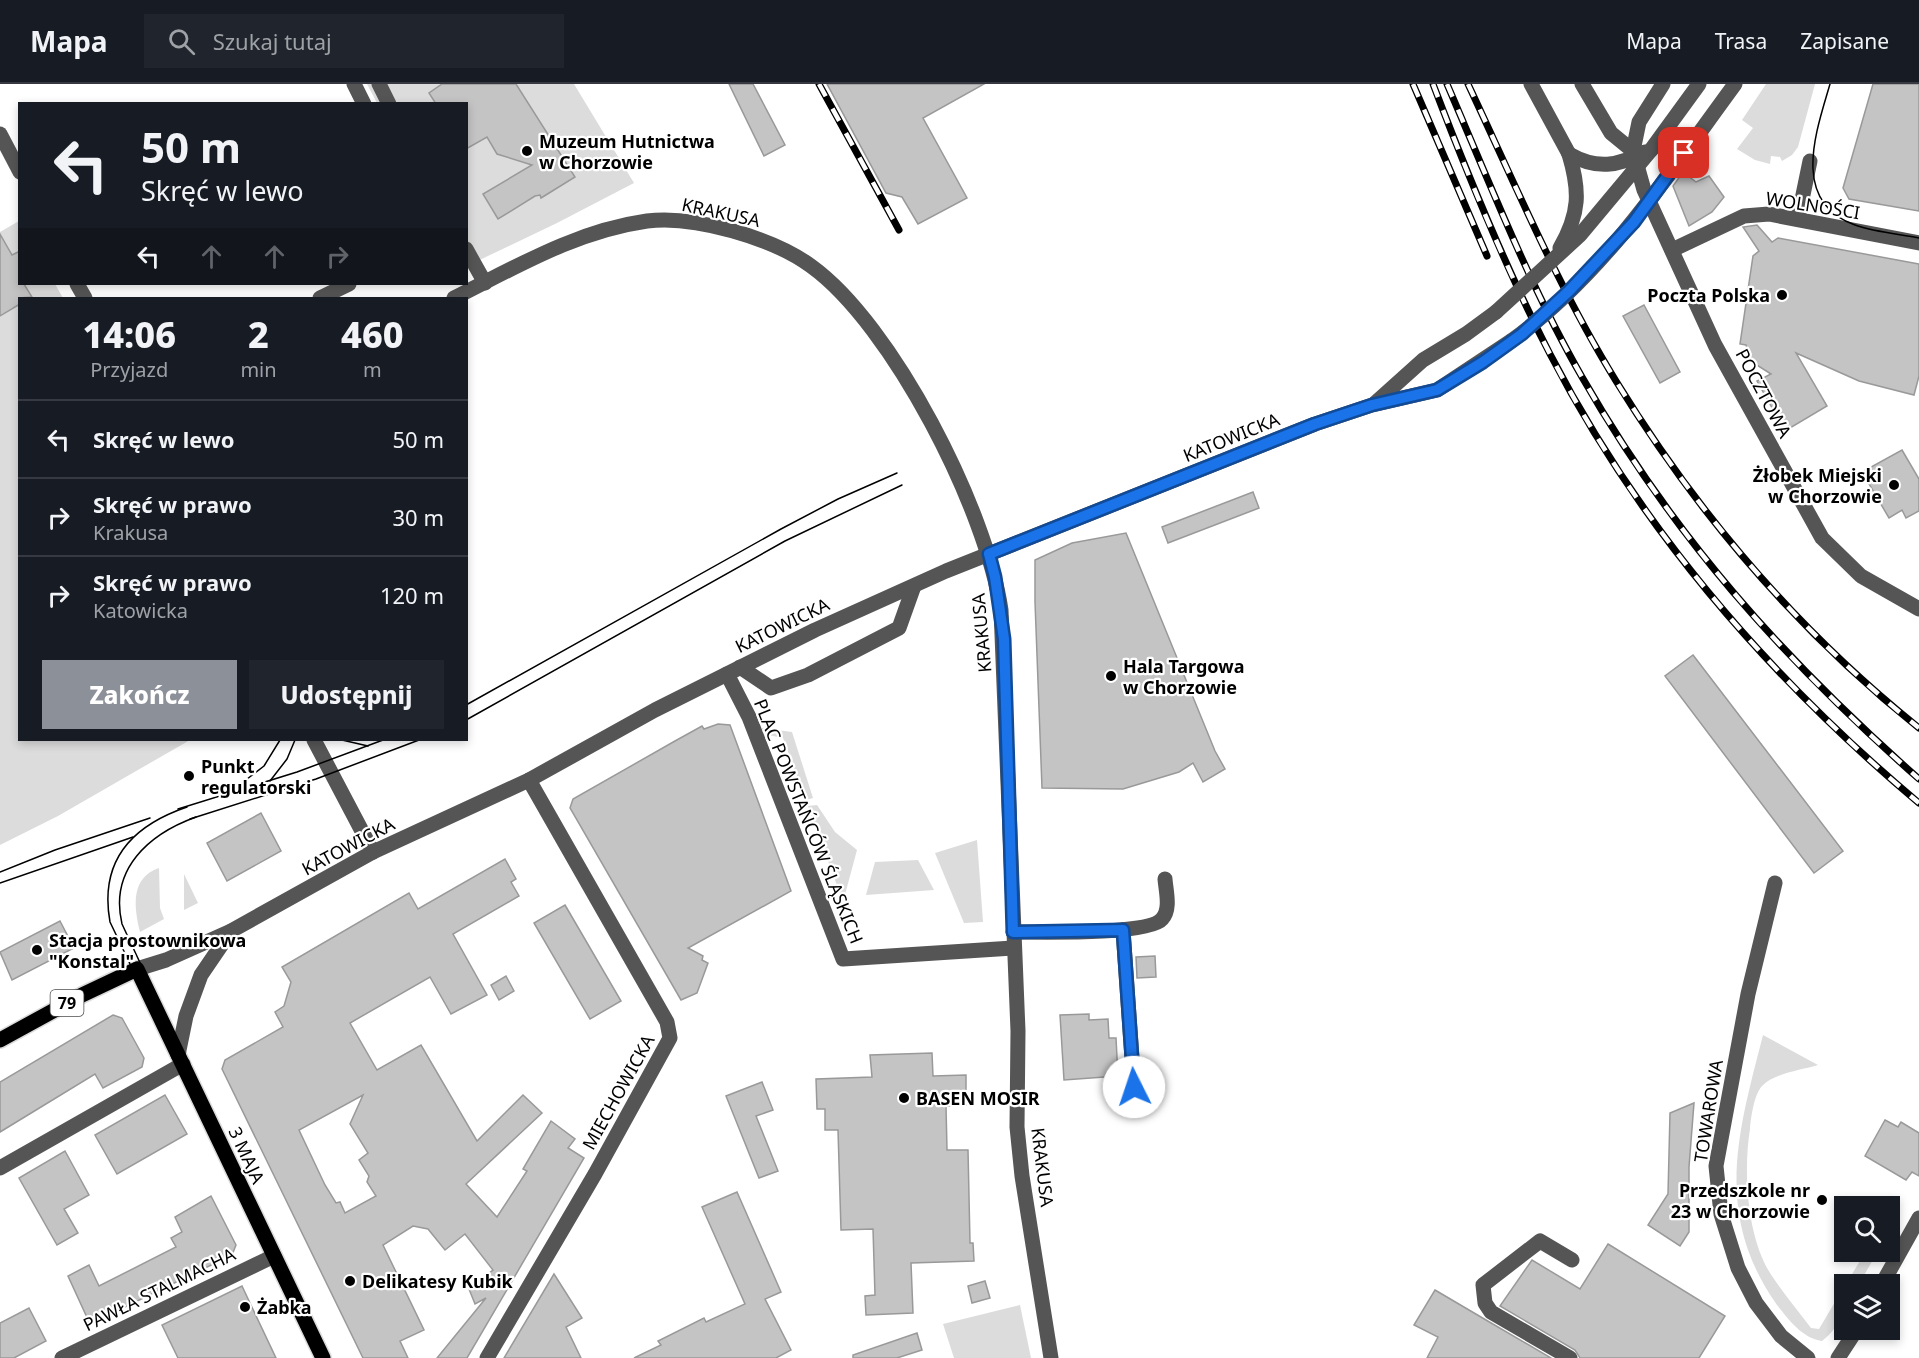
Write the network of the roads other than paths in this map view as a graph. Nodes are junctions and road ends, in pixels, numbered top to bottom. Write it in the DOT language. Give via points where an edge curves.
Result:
graph roads {
  1 [pos="354,84"];
  2 [pos="379,84"];
  3 [pos="1531,84"];
  4 [pos="1582,84"];
  5 [pos="1663,84"];
  6 [pos="1699,84"];
  7 [pos="1735,84"];
  8 [pos="363,102"];
  9 [pos="388,102"];
  10 [pos="0,134"];
  11 [pos="1651,150"];
  12 [pos="1633,151"];
  13 [pos="1569,153"];
  14 [pos="1810,161"];
  15 [pos="18,168"];
  16 [pos="1798,219"];
  17 [pos="1919,243"];
  18 [pos="1672,250"];
  19 [pos="468,253"];
  20 [pos="1550,264"];
  21 [pos="485,283"];
  22 [pos="347,285"];
  23 [pos="322,297"];
  24 [pos="456,297"];
  25 [pos="1372,405"];
  26 [pos="989,554"];
  27 [pos="914,586"];
  28 [pos="1919,609"];
  29 [pos="733,670"];
  30 [pos="315,741"];
  31 [pos="529,780"];
  32 [pos="373,852"];
  33 [pos="1165,879"];
  34 [pos="1775,883"];
  35 [pos="1123,930"];
  36 [pos="231,931"];
  37 [pos="1013,940"];
  38 [pos="136,969"];
  39 [pos="0,1041"];
  40 [pos="180,1059"];
  41 [pos="1134,1087"];
  42 [pos="0,1168"];
  43 [pos="1919,1218"];
  44 [pos="274,1256"];
  45 [pos="1572,1260"];
  46 [pos="1888,1274"];
  47 [pos="1850,1340"];
  48 [pos="62,1358"];
  49 [pos="324,1358"];
  50 [pos="487,1358"];
  51 [pos="1051,1358"];
  52 [pos="1570,1358"];
  53 [pos="1808,1358"];
  54 [pos="1838,1358"];
  1 -- 8 [label="street"];
  2 -- 9 [label="street"];
  3 -- 13 [label="street"];
  4 -- 12 [label="street" via="1611,133"];
  5 -- 12 [label="street" via="1638,124"];
  6 -- 11 [label="street, KATOWICKA / 79"];
  7 -- 25 [label="street, KATOWICKA / 79, bridge" via="1626,231 1569,291 1511,341 1437,390"];
  10 -- 15 [label="street"];
  11 -- 13 [label="street, bridge" via="1622,164 1601,166"];
  11 -- 20 [label="street, KATOWICKA / 79, bridge" via="1602,210"];
  12 -- 18 [label="street, POCZTOWA" via="1644,190"];
  13 -- 20 [label="street, bridge" via="1577,183 1577,208 1569,232"];
  14 -- 16 [label="street"];
  16 -- 17 [label="street, WOLNOŚCI"];
  16 -- 18 [label="street, WOLNOŚCI" via="1769,214 1744,216"];
  18 -- 28 [label="street, POCZTOWA" via="1715,345 1822,538 1855,572"];
  19 -- 21 [label="street"];
  20 -- 25 [label="street, KATOWICKA / 79, bridge" via="1496,312 1423,360"];
  21 -- 24 [label="street, KRAKUSA"];
  21 -- 26 [label="street, KRAKUSA" via="543,252 648,221 710,226 772,244 811,266 878,336 951,460"];
  22 -- 23 [label="street"];
  25 -- 26 [label="street, KATOWICKA / 79"];
  26 -- 27 [label="street, KATOWICKA / 79"];
  26 -- 37 [label="street, KRAKUSA" via="1004,639"];
  27 -- 29 [label="street, KATOWICKA / 79"];
  27 -- 29 [label="street" via="899,628 808,675 771,688"];
  29 -- 31 [label="street, KATOWICKA / 79"];
  29 -- 37 [label="street, PLAC POWSTAŃCÓW ŚLĄSKICH" via="843,959"];
  30 -- 32 [label="street"];
  31 -- 32 [label="street, KATOWICKA / 79"];
  31 -- 50 [label="street, MIECHOWICKA" via="667,1022 670,1038 596,1174"];
  32 -- 36 [label="street, KATOWICKA / 79"];
  33 -- 35 [label="street" via="1168,908 1164,918 1156,925"];
  34 -- 53 [label="street, TOWAROWA" via="1748,994 1716,1166 1721,1214 1738,1268 1755,1303 1781,1336"];
  35 -- 37 [label="street"];
  35 -- 41 [label="street"];
  36 -- 38 [label="street, KATOWICKA / 79"];
  36 -- 40 [label="street, KATOWICKA" via="201,975 186,1016"];
  37 -- 51 [label="street, KRAKUSA" via="1019,1150"];
  38 -- 39 [label="main road, KATOWICKA / 79"];
  38 -- 40 [label="main road, 3 MAJA"];
  40 -- 42 [label="street" via="136,1090"];
  40 -- 44 [label="main road, 3 MAJA"];
  43 -- 46 [label="street"];
  44 -- 48 [label="street, PAWŁA STALMACHA"];
  44 -- 49 [label="main road, 3 MAJA"];
  45 -- 52 [label="street" via="1540,1241 1483,1285 1491,1312"];
  47 -- 54 [label="street"];
}
